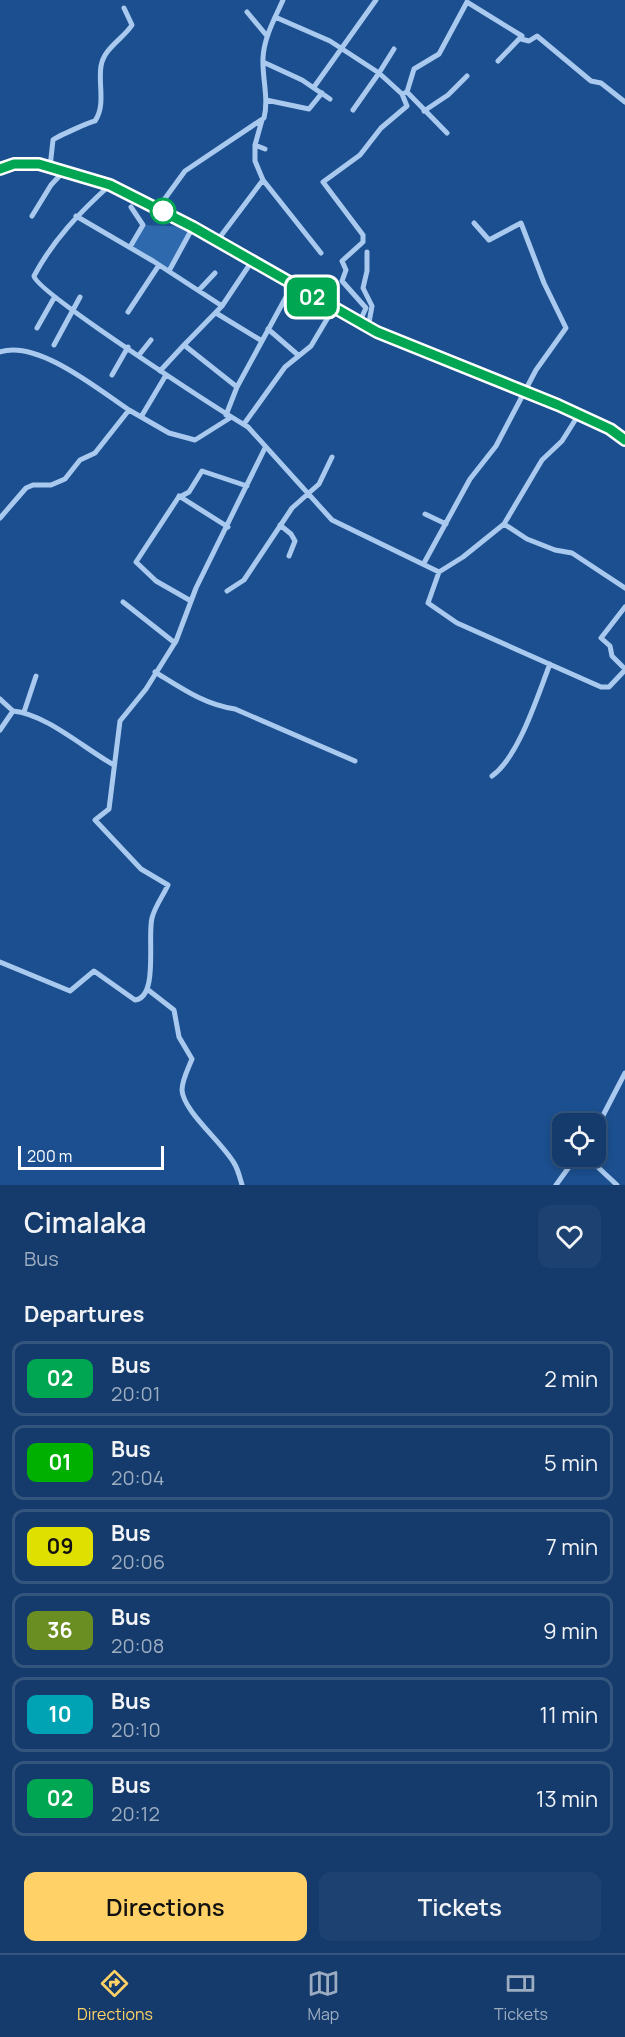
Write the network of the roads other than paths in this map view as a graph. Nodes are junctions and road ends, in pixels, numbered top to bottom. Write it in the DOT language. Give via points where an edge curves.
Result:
graph roads {
  1 [pos="376,0"];
  2 [pos="280,1"];
  3 [pos="466,1"];
  4 [pos="124,8"];
  5 [pos="247,12"];
  6 [pos="275,17"];
  7 [pos="267,36"];
  8 [pos="521,39"];
  9 [pos="341,48"];
  10 [pos="394,48"];
  11 [pos="498,61"];
  12 [pos="263,62"];
  13 [pos="379,72"];
  14 [pos="466,76"];
  15 [pos="314,87"];
  16 [pos="322,93"];
  17 [pos="404,93"];
  18 [pos="330,99"];
  19 [pos="266,100"];
  20 [pos="625,102"];
  21 [pos="353,110"];
  22 [pos="424,111"];
  23 [pos="260,122"];
  24 [pos="447,133"];
  25 [pos="255,145"];
  26 [pos="265,149"];
  27 [pos="50,167"];
  28 [pos="0,169"];
  29 [pos="64,171"];
  30 [pos="262,181"];
  31 [pos="110,185"];
  32 [pos="131,207"];
  33 [pos="158,208"];
  34 [pos="32,216"];
  35 [pos="76,216"];
  36 [pos="474,223"];
  37 [pos="193,227"];
  38 [pos="217,241"];
  39 [pos="130,247"];
  40 [pos="367,252"];
  41 [pos="321,253"];
  42 [pos="252,261"];
  43 [pos="159,265"];
  44 [pos="169,271"];
  45 [pos="215,273"];
  46 [pos="292,286"];
  47 [pos="199,290"];
  48 [pos="80,297"];
  49 [pos="54,298"];
  50 [pos="222,306"];
  51 [pos="333,309"];
  52 [pos="73,310"];
  53 [pos="129,312"];
  54 [pos="216,314"];
  55 [pos="359,323"];
  56 [pos="37,327"];
  57 [pos="368,328"];
  58 [pos="268,329"];
  59 [pos="151,340"];
  60 [pos="262,341"];
  61 [pos="54,345"];
  62 [pos="184,345"];
  63 [pos="128,347"];
  64 [pos="0,352"];
  65 [pos="139,355"];
  66 [pos="298,355"];
  67 [pos="160,371"];
  68 [pos="112,375"];
  69 [pos="166,375"];
  70 [pos="237,387"];
  71 [pos="524,392"];
  72 [pos="129,410"];
  73 [pos="579,414"];
  74 [pos="228,416"];
  75 [pos="141,417"];
  76 [pos="244,424"];
  77 [pos="625,440"];
  78 [pos="265,448"];
  79 [pos="332,457"];
  80 [pos="247,486"];
  81 [pos="308,494"];
  82 [pos="179,496"];
  83 [pos="425,514"];
  84 [pos="0,518"];
  85 [pos="446,524"];
  86 [pos="504,524"];
  87 [pos="280,525"];
  88 [pos="228,527"];
  89 [pos="289,556"];
  90 [pos="424,563"];
  91 [pos="439,572"];
  92 [pos="625,588"];
  93 [pos="227,591"];
  94 [pos="191,601"];
  95 [pos="123,602"];
  96 [pos="625,607"];
  97 [pos="175,643"];
  98 [pos="550,664"];
  99 [pos="625,669"];
  100 [pos="155,672"];
  101 [pos="36,676"];
  102 [pos="0,699"];
  103 [pos="14,711"];
  104 [pos="24,712"];
  105 [pos="0,730"];
  106 [pos="355,761"];
  107 [pos="114,765"];
  108 [pos="492,776"];
  109 [pos="0,962"];
  110 [pos="147,989"];
  111 [pos="625,1073"];
  112 [pos="604,1113"];
  113 [pos="569,1167"];
  114 [pos="598,1167"];
  115 [pos="242,1185"];
  116 [pos="556,1185"];
  117 [pos="617,1185"];
  1 -- 9 [label="street"];
  2 -- 6 [label="street"];
  3 -- 8 [label="street" via="520,34"];
  3 -- 17 [label="street" via="439,54 414,69"];
  4 -- 27 [label="street" via="132,25 102,63 98,117 53,140"];
  5 -- 7 [label="street"];
  6 -- 7 [label="street"];
  6 -- 9 [label="street"];
  7 -- 12 [label="street"];
  8 -- 11 [label="street"];
  8 -- 20 [label="street" via="529,41 537,36 591,81 601,83"];
  9 -- 13 [label="street"];
  9 -- 15 [label="street"];
  10 -- 13 [label="street"];
  12 -- 15 [label="street"];
  12 -- 19 [label="street"];
  13 -- 17 [label="street"];
  13 -- 21 [label="street"];
  14 -- 22 [label="street" via="453,91"];
  15 -- 16 [label="street"];
  16 -- 18 [label="street"];
  16 -- 19 [label="street" via="309,109"];
  17 -- 22 [label="street"];
  17 -- 55 [label="street" via="407,106 381,128 360,155 323,182 363,235 363,242 342,261 346,270 342,281 366,308"];
  19 -- 23 [label="street"];
  22 -- 24 [label="street"];
  23 -- 25 [label="street"];
  23 -- 33 [label="street" via="185,171"];
  25 -- 26 [label="street"];
  25 -- 30 [label="street" via="255,161"];
  27 -- 28 [label="highway" via="26,163"];
  27 -- 29 [label="highway"];
  29 -- 31 [label="highway"];
  29 -- 34 [label="street"];
  30 -- 38 [label="street"];
  30 -- 41 [label="street"];
  31 -- 33 [label="highway"];
  31 -- 35 [label="street"];
  32 -- 39 [label="street" via="143,226"];
  33 -- 37 [label="highway"];
  35 -- 39 [label="street"];
  35 -- 49 [label="street" via="34,276"];
  36 -- 71 [label="street" via="489,240 521,223 566,328"];
  37 -- 38 [label="highway"];
  37 -- 44 [label="street"];
  38 -- 42 [label="highway"];
  39 -- 43 [label="street"];
  40 -- 57 [label="street" via="363,283 372,306"];
  42 -- 46 [label="highway"];
  42 -- 50 [label="street"];
  43 -- 44 [label="street"];
  43 -- 53 [label="street"];
  44 -- 47 [label="street"];
  45 -- 47 [label="street"];
  46 -- 51 [label="highway"];
  46 -- 58 [label="street"];
  47 -- 50 [label="street"];
  48 -- 52 [label="street"];
  49 -- 52 [label="street"];
  49 -- 56 [label="street"];
  50 -- 54 [label="street"];
  51 -- 55 [label="highway"];
  51 -- 66 [label="street" via="311,346"];
  52 -- 61 [label="street"];
  52 -- 63 [label="street"];
  54 -- 60 [label="street"];
  54 -- 62 [label="street"];
  55 -- 57 [label="highway"];
  57 -- 71 [label="highway"];
  58 -- 60 [label="street"];
  58 -- 66 [label="street"];
  59 -- 65 [label="street"];
  60 -- 70 [label="street"];
  62 -- 67 [label="street"];
  62 -- 70 [label="street"];
  63 -- 65 [label="street"];
  63 -- 68 [label="street"];
  64 -- 72 [label="street" via="33,354 66,366"];
  65 -- 67 [label="street"];
  66 -- 76 [label="street"];
  67 -- 69 [label="street"];
  69 -- 74 [label="street"];
  69 -- 75 [label="street"];
  70 -- 74 [label="street"];
  71 -- 73 [label="highway"];
  71 -- 85 [label="street" via="496,446 470,479"];
  72 -- 75 [label="street"];
  72 -- 84 [label="street" via="95,453 83,458 65,479 26,488"];
  73 -- 77 [label="highway"];
  73 -- 86 [label="street" via="562,441 542,460"];
  74 -- 75 [label="street" via="195,440 169,433"];
  74 -- 76 [label="street"];
  76 -- 78 [label="street"];
  78 -- 80 [label="street"];
  78 -- 81 [label="street"];
  79 -- 81 [label="street" via="323,477"];
  80 -- 82 [label="street" via="204,471 189,492"];
  80 -- 88 [label="street"];
  81 -- 87 [label="street"];
  81 -- 90 [label="street" via="332,520"];
  82 -- 88 [label="street"];
  82 -- 94 [label="street" via="135,562 156,581"];
  83 -- 85 [label="street"];
  85 -- 90 [label="street"];
  86 -- 91 [label="street"];
  86 -- 92 [label="street" via="527,539 569,552"];
  87 -- 89 [label="street" via="295,541"];
  87 -- 93 [label="street" via="244,580"];
  88 -- 94 [label="street"];
  90 -- 91 [label="street"];
  91 -- 98 [label="street" via="430,606 467,628"];
  94 -- 97 [label="street"];
  95 -- 97 [label="street"];
  96 -- 99 [label="street" via="601,638"];
  97 -- 100 [label="street"];
  98 -- 99 [label="street" via="606,688"];
  98 -- 108 [label="street" via="517,742 504,766"];
  100 -- 106 [label="street" via="202,700 236,709"];
  100 -- 107 [label="street" via="120,721"];
  101 -- 104 [label="street"];
  102 -- 103 [label="street"];
  103 -- 104 [label="street"];
  103 -- 105 [label="street"];
  104 -- 107 [label="street"];
  107 -- 110 [label="street" via="108,810 98,815 95,822 141,869 168,885 150,925 152,975"];
  109 -- 110 [label="street" via="70,992 94,971 135,1000"];
  110 -- 115 [label="street" via="174,1010 179,1037 192,1059 183,1082 186,1103 232,1159"];
  111 -- 112 [label="street"];
  113 -- 116 [label="street"];
  114 -- 117 [label="street"];
}
